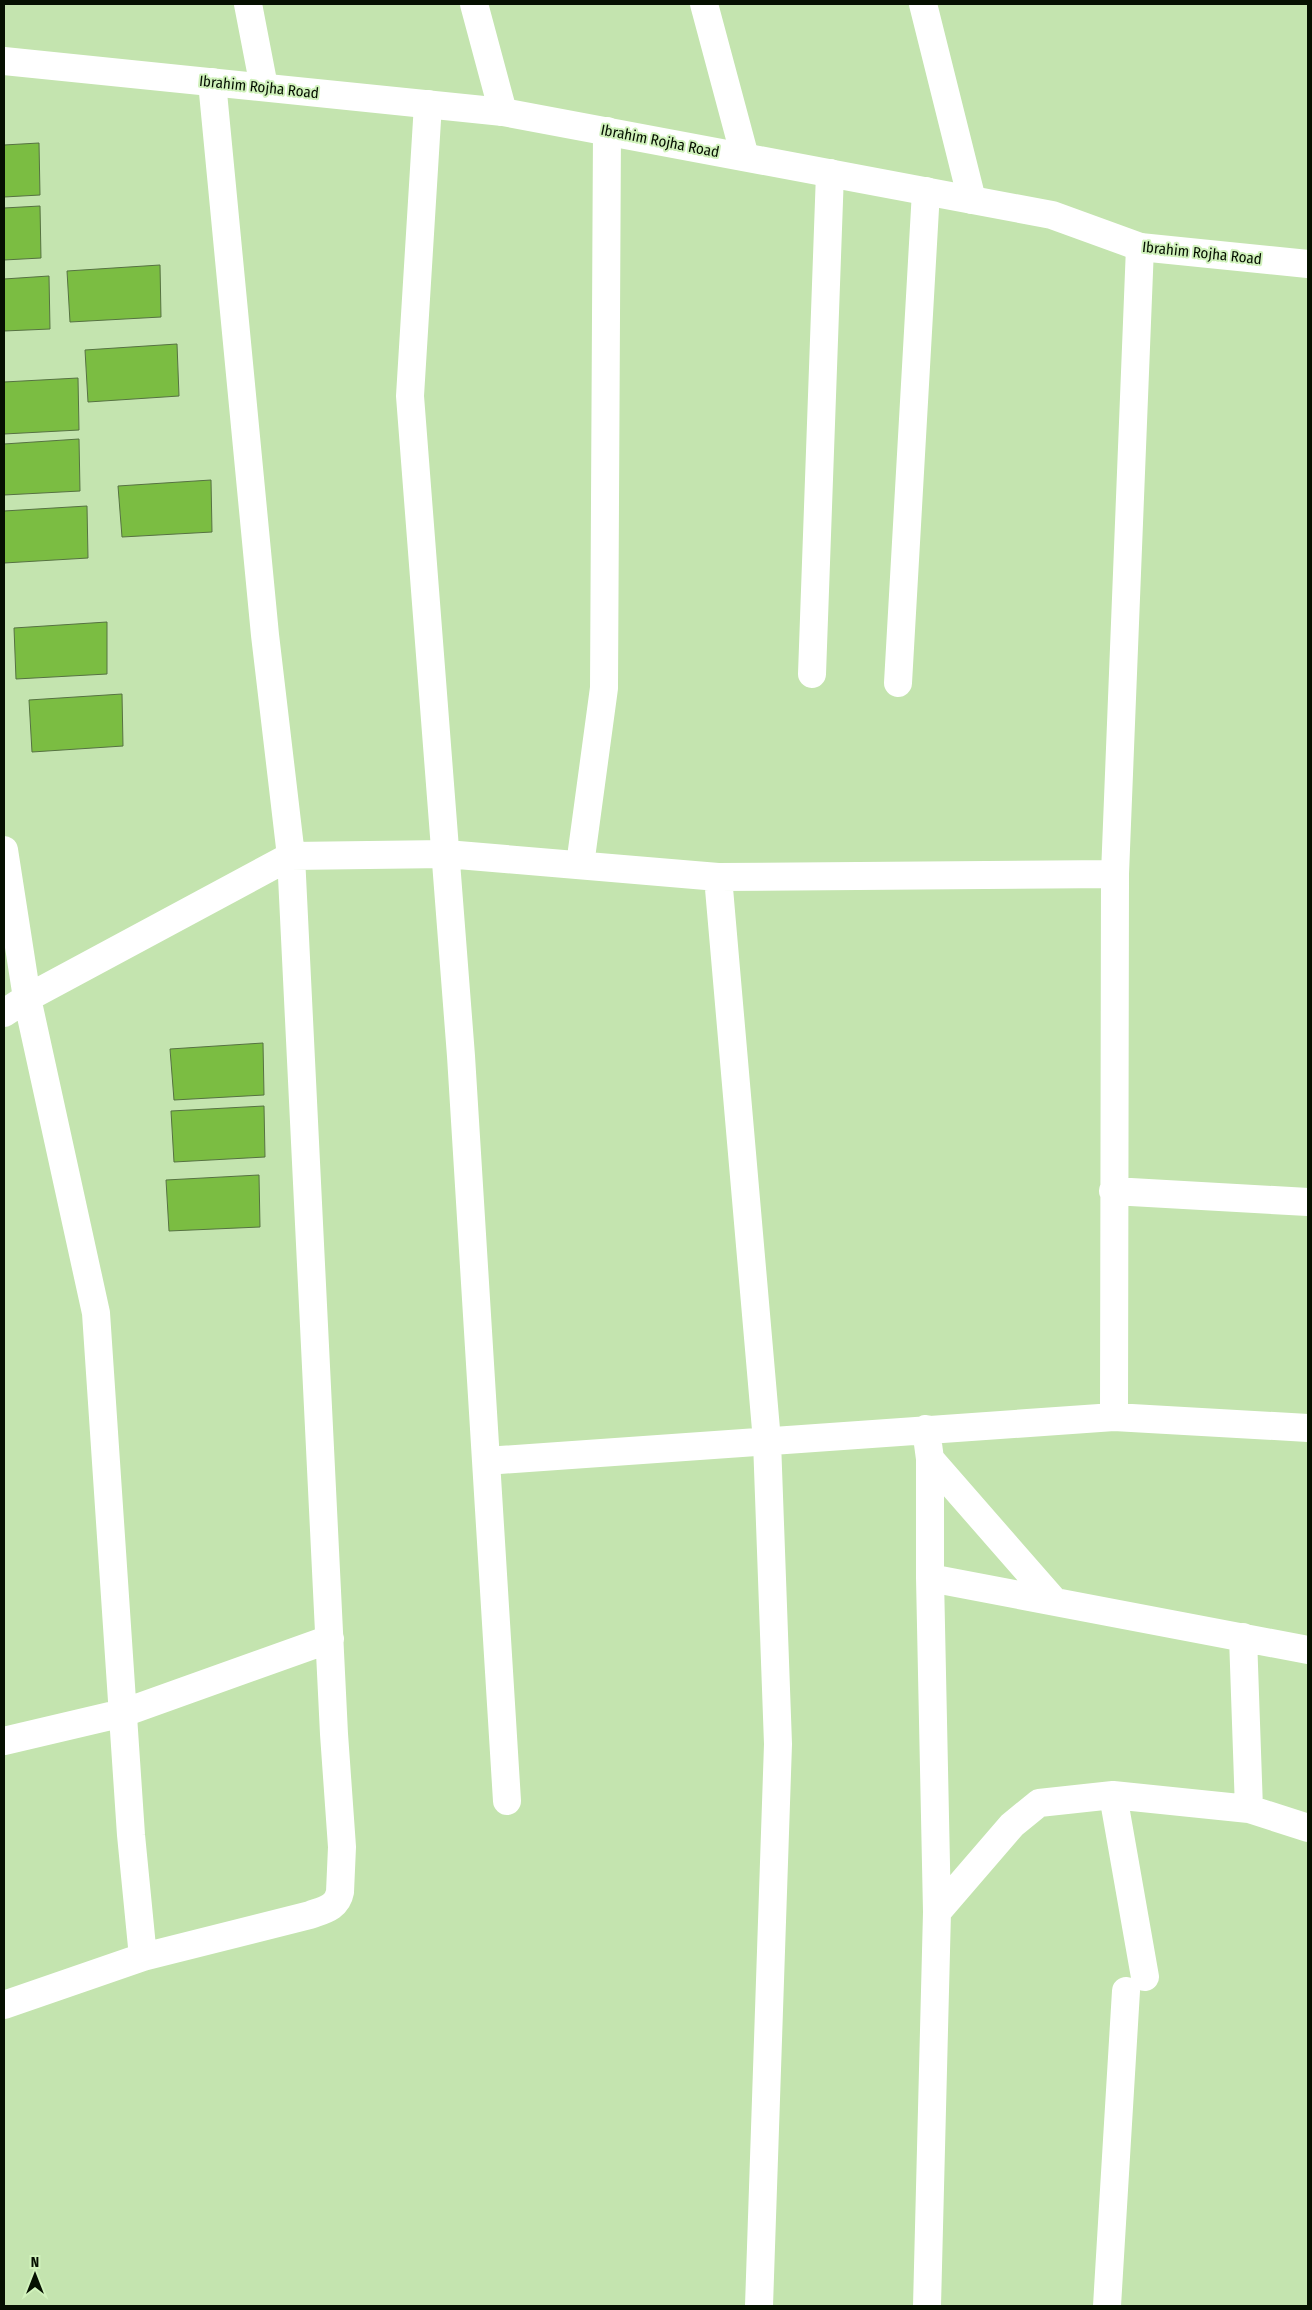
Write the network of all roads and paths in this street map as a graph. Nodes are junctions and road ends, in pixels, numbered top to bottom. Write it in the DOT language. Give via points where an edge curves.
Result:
graph roads {
  1 [pos="248,4"];
  2 [pos="474,4"];
  3 [pos="704,4"];
  4 [pos="923,4"];
  5 [pos="4,62"];
  6 [pos="212,82"];
  7 [pos="264,87"];
  8 [pos="428,104"];
  9 [pos="504,112"];
  10 [pos="607,131"];
  11 [pos="745,157"];
  12 [pos="830,173"];
  13 [pos="926,191"];
  14 [pos="972,200"];
  15 [pos="1140,247"];
  16 [pos="1308,264"];
  17 [pos="812,674"];
  18 [pos="898,683"];
  19 [pos="4,850"];
  20 [pos="446,854"];
  21 [pos="291,856"];
  22 [pos="580,865"];
  23 [pos="1114,874"];
  24 [pos="718,877"];
  25 [pos="26,998"];
  26 [pos="4,1013"];
  27 [pos="1113,1192"];
  28 [pos="1308,1202"];
  29 [pos="1114,1417"];
  30 [pos="1308,1428"];
  31 [pos="926,1429"];
  32 [pos="767,1441"];
  33 [pos="930,1459"];
  34 [pos="486,1461"];
  35 [pos="930,1578"];
  36 [pos="1054,1601"];
  37 [pos="1243,1637"];
  38 [pos="330,1639"];
  39 [pos="1308,1650"];
  40 [pos="123,1713"];
  41 [pos="4,1741"];
  42 [pos="1113,1795"];
  43 [pos="507,1801"];
  44 [pos="1249,1809"];
  45 [pos="1308,1828"];
  46 [pos="937,1912"];
  47 [pos="143,1957"];
  48 [pos="4,2005"];
  49 [pos="759,2306"];
  50 [pos="927,2306"];
  51 [pos="1107,2306"];
  1 -- 7 [label="street"];
  2 -- 9 [label="street"];
  3 -- 11 [label="street"];
  4 -- 14 [label="street"];
  5 -- 6 [label="street, Ibrahim Rojha Road"];
  6 -- 7 [label="street, Ibrahim Rojha Road"];
  6 -- 21 [label="street" via="265,635"];
  7 -- 8 [label="street, Ibrahim Rojha Road"];
  8 -- 9 [label="street, Ibrahim Rojha Road"];
  8 -- 20 [label="street" via="410,396"];
  9 -- 10 [label="street, Ibrahim Rojha Road"];
  10 -- 11 [label="street, Ibrahim Rojha Road"];
  10 -- 22 [label="street" via="604,688"];
  11 -- 12 [label="street, Ibrahim Rojha Road"];
  12 -- 13 [label="street, Ibrahim Rojha Road"];
  12 -- 17 [label="street"];
  13 -- 14 [label="street, Ibrahim Rojha Road"];
  13 -- 18 [label="street"];
  14 -- 15 [label="street, Ibrahim Rojha Road" via="1052,215"];
  15 -- 16 [label="street, Ibrahim Rojha Road"];
  15 -- 23 [label="street"];
  19 -- 25 [label="street"];
  20 -- 21 [label="street"];
  20 -- 22 [label="street"];
  20 -- 34 [label="street"];
  21 -- 25 [label="street"];
  21 -- 38 [label="street"];
  22 -- 24 [label="street"];
  23 -- 24 [label="street"];
  23 -- 27 [label="street"];
  24 -- 32 [label="street"];
  25 -- 26 [label="street"];
  25 -- 40 [label="street" via="96,1314"];
  27 -- 28 [label="street"];
  27 -- 29 [label="street"];
  29 -- 30 [label="street"];
  29 -- 31 [label="street"];
  31 -- 32 [label="street"];
  31 -- 33 [label="street"];
  32 -- 34 [label="street"];
  32 -- 49 [label="street" via="778,1744"];
  33 -- 35 [label="street"];
  33 -- 36 [label="street"];
  34 -- 43 [label="street"];
  35 -- 36 [label="street"];
  35 -- 46 [label="street"];
  36 -- 37 [label="street"];
  37 -- 39 [label="street"];
  37 -- 44 [label="street"];
  38 -- 40 [label="street"];
  38 -- 47 [label="street" via="342,1847 338,1899 333,1906 310,1915"];
  40 -- 41 [label="street"];
  40 -- 47 [label="street" via="130,1835"];
  42 -- 44 [label="street"];
  42 -- 46 [label="street" via="1040,1803 1012,1825"];
  42 -- 51 [label="street" via="1135,1984"];
  44 -- 45 [label="street"];
  46 -- 50 [label="street"];
  47 -- 48 [label="street"];
}
